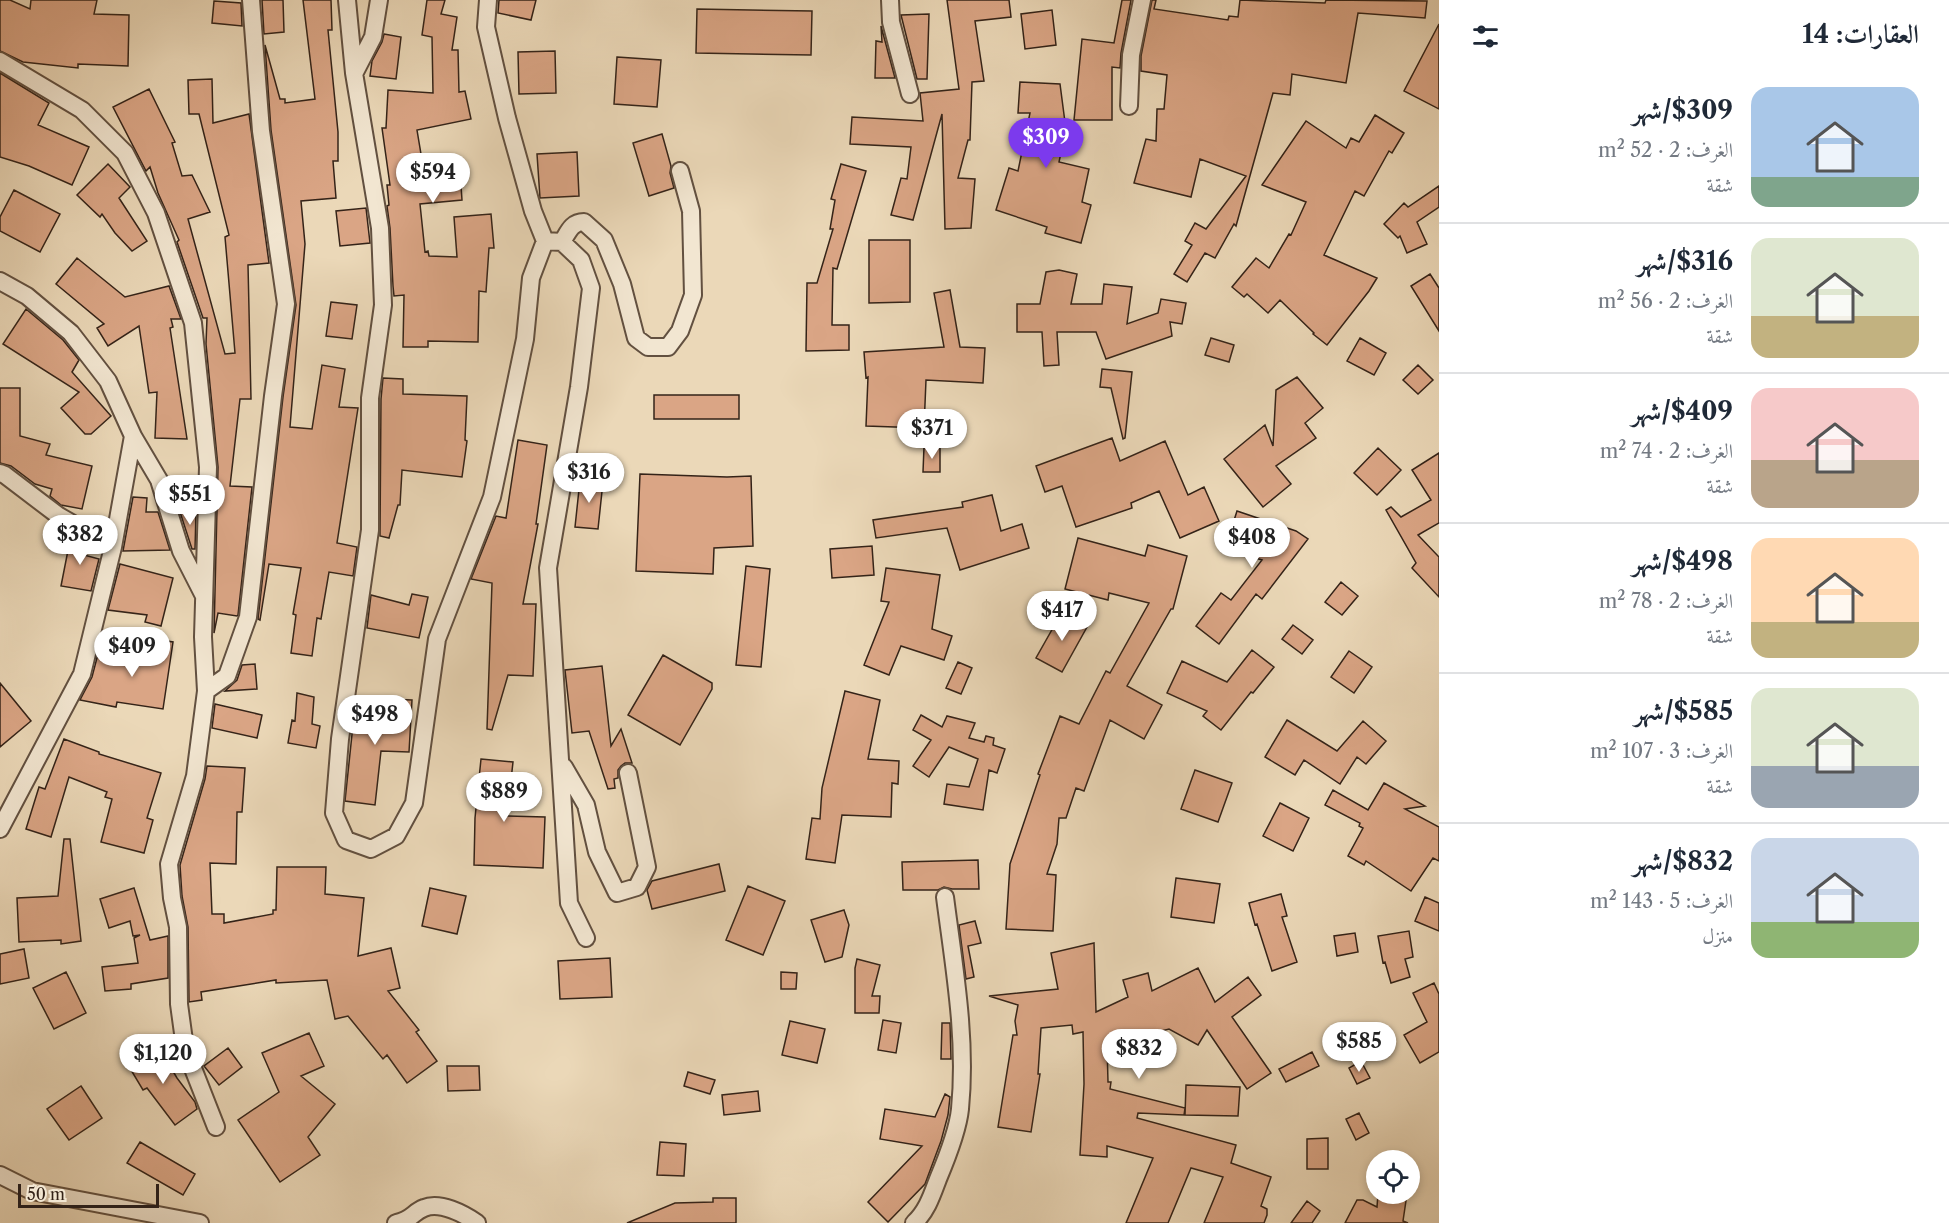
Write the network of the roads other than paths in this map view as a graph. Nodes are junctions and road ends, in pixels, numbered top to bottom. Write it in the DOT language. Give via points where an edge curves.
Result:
graph roads {
  1 [pos="251,0"];
  2 [pos="347,0"];
  3 [pos="379,0"];
  4 [pos="488,0"];
  5 [pos="890,0"];
  6 [pos="1142,0"];
  7 [pos="0,61"];
  8 [pos="354,73"];
  9 [pos="910,94"];
  10 [pos="1129,106"];
  11 [pos="680,171"];
  12 [pos="545,241"];
  13 [pos="562,242"];
  14 [pos="0,281"];
  15 [pos="133,436"];
  16 [pos="0,473"];
  17 [pos="113,547"];
  18 [pos="205,598"];
  19 [pos="206,691"];
  20 [pos="562,764"];
  21 [pos="628,773"];
  22 [pos="2,818"];
  23 [pos="945,897"];
  24 [pos="586,938"];
  25 [pos="216,1127"];
  26 [pos="0,1174"];
  27 [pos="200,1223"];
  28 [pos="396,1223"];
  29 [pos="477,1223"];
  30 [pos="914,1223"];
  1 -- 19 [label="street" via="261,131 286,304 248,617 226,676"];
  2 -- 8 [label="street"];
  3 -- 8 [label="street" via="373,37"];
  4 -- 12 [label="street" via="486,27 507,118"];
  5 -- 9 [label="street" via="891,22"];
  6 -- 10 [label="street" via="1131,55"];
  7 -- 18 [label="street" via="82,110 125,153 156,213 193,323 207,467"];
  8 -- 12 [label="street" via="380,228 383,304 370,398 370,530 340,739 334,813 346,840 371,849 396,836 414,803 437,639 492,497 525,339 531,278"];
  11 -- 13 [label="street" via="691,210 693,295 680,331 668,347 648,347 636,338 622,284 604,240 584,222 577,222"];
  12 -- 13 [label="street"];
  13 -- 20 [label="street" via="581,260 591,288 579,387 548,568"];
  14 -- 15 [label="street" via="27,296 70,333 108,381"];
  15 -- 17 [label="street"];
  15 -- 18 [label="street" via="159,480 181,551"];
  16 -- 17 [label="street" via="59,516"];
  17 -- 22 [label="street" via="82,674"];
  18 -- 19 [label="street"];
  19 -- 25 [label="street" via="195,776 170,864 185,1048"];
  20 -- 21 [label="street" via="586,805 597,852 617,893 637,887 647,867"];
  20 -- 24 [label="street" via="569,903"];
  23 -- 30 [label="street" via="958,998 960,1111 945,1163 924,1214"];
  26 -- 27 [label="street" via="32,1191"];
  28 -- 29 [label="street" via="407,1221 424,1208 440,1206"];
}
